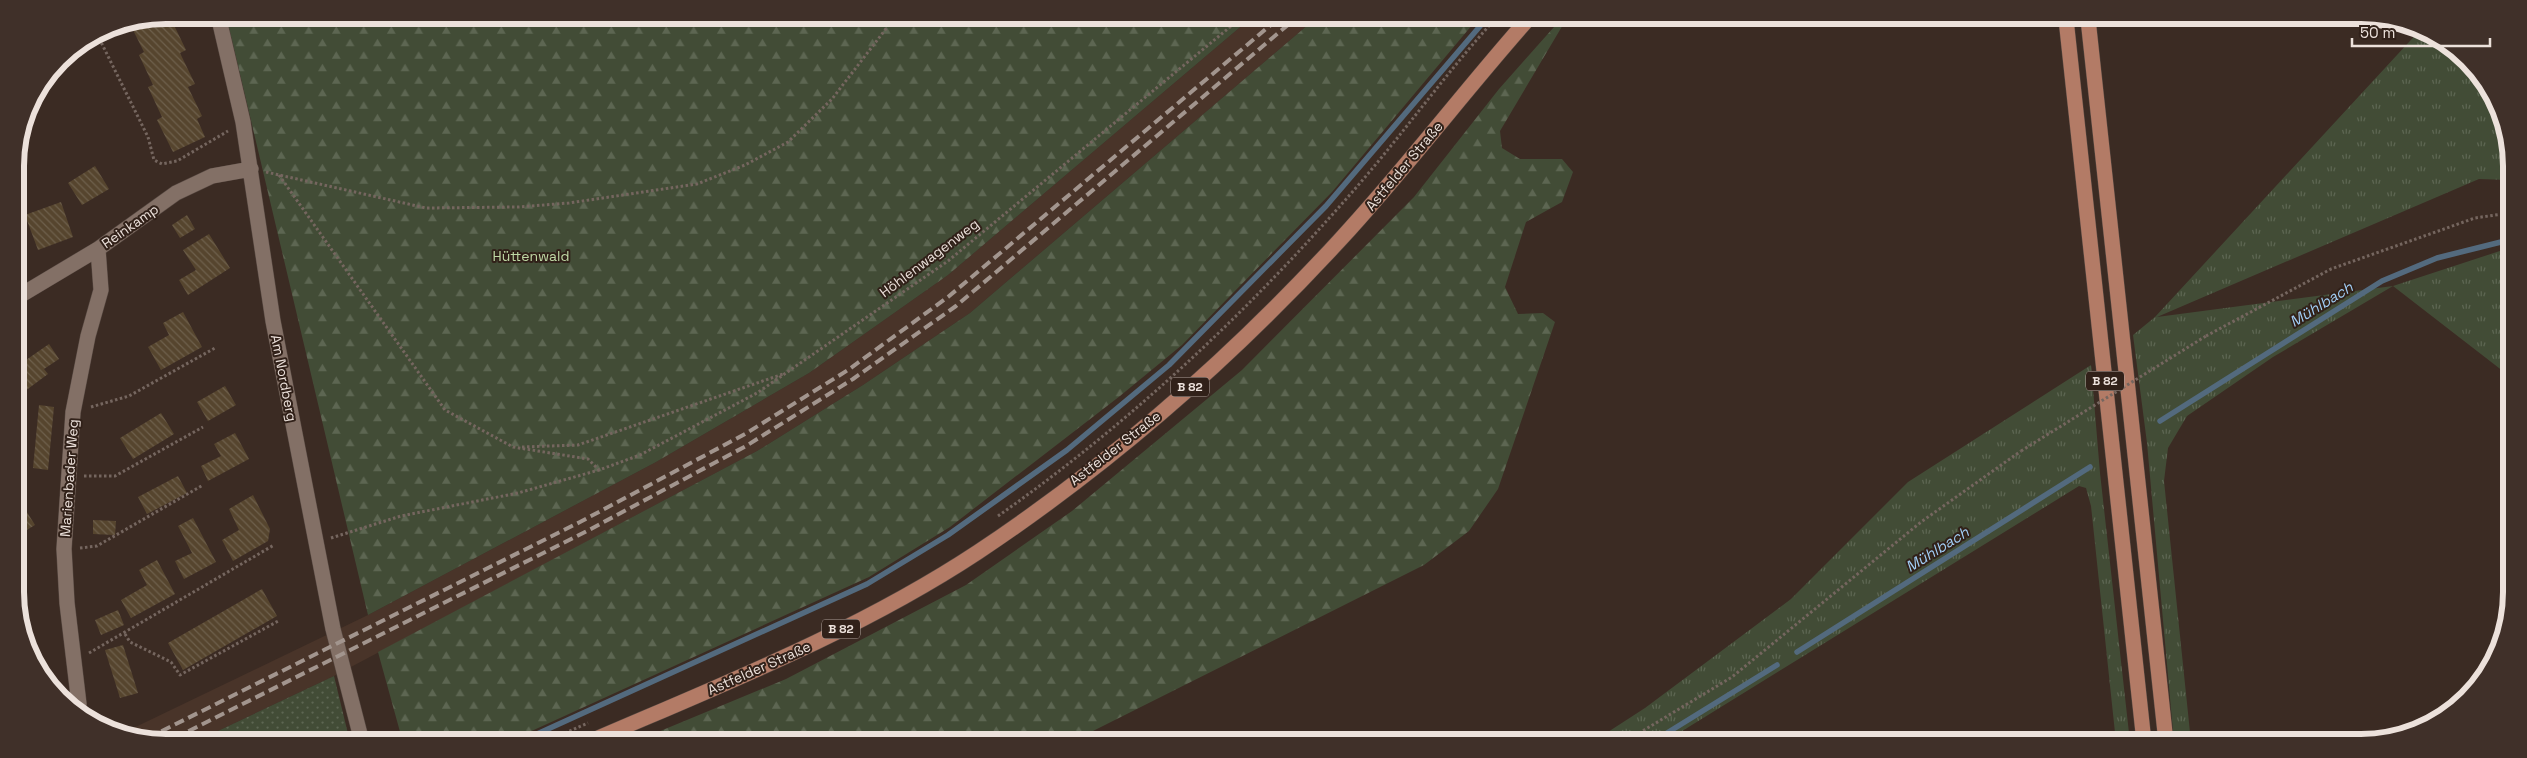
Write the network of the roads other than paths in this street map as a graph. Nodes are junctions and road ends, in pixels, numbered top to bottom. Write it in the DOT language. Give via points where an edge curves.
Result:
graph roads {
  1 [pos="220,24"];
  2 [pos="1524,24"];
  3 [pos="2067,24"];
  4 [pos="2089,24"];
  5 [pos="251,169"];
  6 [pos="98,249"];
  7 [pos="24,293"];
  8 [pos="78,704"];
  9 [pos="360,734"];
  10 [pos="608,734"];
  11 [pos="2143,734"];
  12 [pos="2165,734"];
  1 -- 5 [label="street, Am Nordberg"];
  2 -- 10 [label="main road, Astfelder Straße / B 82" via="1373,203 1250,332 1175,400 1066,488 979,551 865,617 743,676"];
  3 -- 11 [label="main road, B 82"];
  4 -- 12 [label="main road, B 82"];
  5 -- 6 [label="street, Reinkamp" via="212,176 176,193"];
  5 -- 9 [label="street, Am Nordberg" via="273,321 333,629"];
  6 -- 7 [label="street, Reinkamp"];
  6 -- 8 [label="street, Marienbader Weg" via="102,290 88,336 73,412 64,548"];
}
